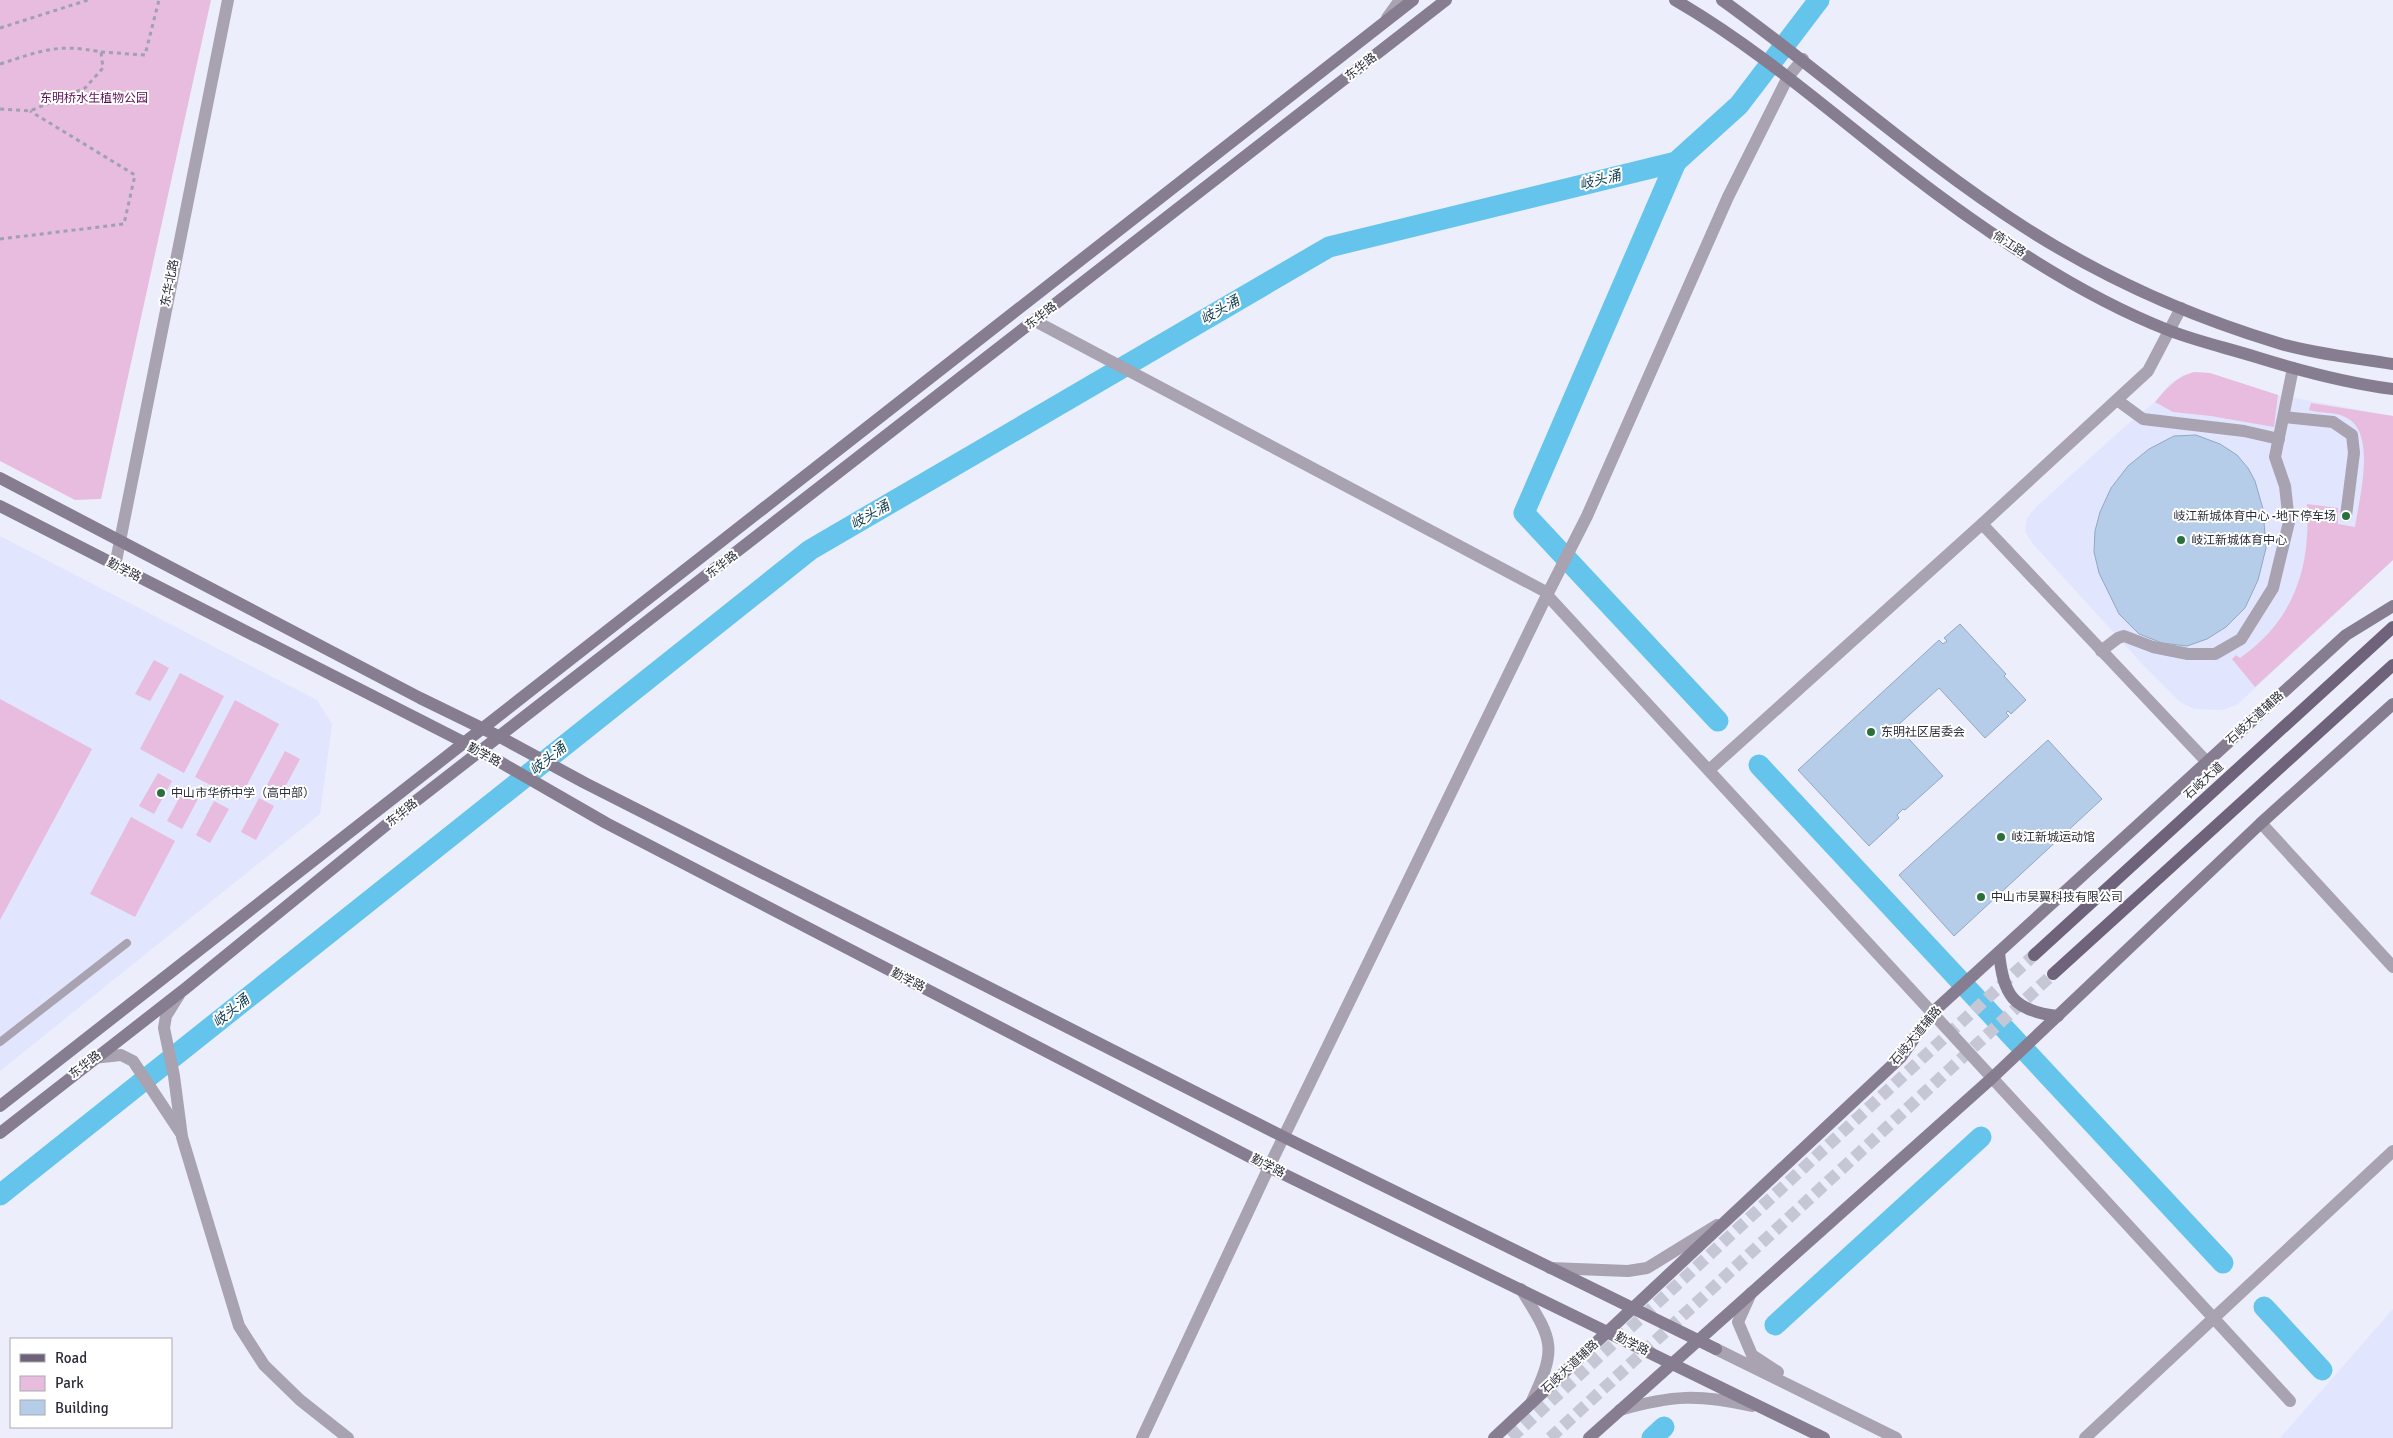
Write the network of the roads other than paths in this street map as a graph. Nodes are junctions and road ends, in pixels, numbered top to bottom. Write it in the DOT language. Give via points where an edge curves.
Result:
graph roads {
  1 [pos="228,0"];
  2 [pos="1400,0"];
  3 [pos="1413,0"];
  4 [pos="1446,0"];
  5 [pos="1722,0"];
  6 [pos="1677,1"];
  7 [pos="1382,24"];
  8 [pos="1803,59"];
  9 [pos="1788,78"];
  10 [pos="2182,308"];
  11 [pos="1035,321"];
  12 [pos="2169,331"];
  13 [pos="2393,364"];
  14 [pos="2293,368"];
  15 [pos="2393,390"];
  16 [pos="2116,400"];
  17 [pos="2284,417"];
  18 [pos="2279,439"];
  19 [pos="0,478"];
  20 [pos="0,506"];
  21 [pos="2346,516"];
  22 [pos="1982,524"];
  23 [pos="118,540"];
  24 [pos="115,566"];
  25 [pos="1548,594"];
  26 [pos="2393,606"];
  27 [pos="2393,627"];
  28 [pos="2101,651"];
  29 [pos="2393,665"];
  30 [pos="2393,704"];
  31 [pos="482,729"];
  32 [pos="500,737"];
  33 [pos="464,744"];
  34 [pos="481,751"];
  35 [pos="2207,762"];
  36 [pos="1709,770"];
  37 [pos="2261,823"];
  38 [pos="126,943"];
  39 [pos="1999,952"];
  40 [pos="2034,956"];
  41 [pos="2393,967"];
  42 [pos="2053,974"];
  43 [pos="186,988"];
  44 [pos="1932,1013"];
  45 [pos="2058,1016"];
  46 [pos="0,1042"];
  47 [pos="93,1058"];
  48 [pos="1992,1078"];
  49 [pos="0,1106"];
  50 [pos="0,1133"];
  51 [pos="182,1137"];
  52 [pos="1284,1137"];
  53 [pos="2393,1151"];
  54 [pos="1269,1167"];
  55 [pos="1730,1217"];
  56 [pos="1550,1268"];
  57 [pos="1521,1289"];
  58 [pos="1751,1294"];
  59 [pos="1633,1308"];
  60 [pos="2214,1318"];
  61 [pos="1608,1332"];
  62 [pos="1698,1340"];
  63 [pos="1716,1349"];
  64 [pos="1672,1364"];
  65 [pos="2290,1401"];
  66 [pos="1531,1404"];
  67 [pos="1831,1406"];
  68 [pos="1762,1408"];
  69 [pos="1620,1410"];
  70 [pos="348,1438"];
  71 [pos="1142,1438"];
  72 [pos="1494,1438"];
  73 [pos="1589,1438"];
  74 [pos="1824,1438"];
  75 [pos="1896,1438"];
  76 [pos="2085,1438"];
  1 -- 23 [label="street, 东华北路"];
  2 -- 7 [label="street"];
  3 -- 7 [label="main road, 东华路"];
  4 -- 11 [label="main road, 东华路"];
  5 -- 8 [label="main road, 倚江路"];
  6 -- 9 [label="main road, 倚江路"];
  7 -- 31 [label="main road, 东华路"];
  8 -- 9 [label="street"];
  8 -- 10 [label="main road, 倚江路" via="2024,227 2114,279"];
  9 -- 12 [label="main road, 倚江路" via="1906,171 2008,245 2117,307"];
  9 -- 25 [label="street" via="1728,197 1587,516"];
  10 -- 12 [label="street"];
  10 -- 13 [label="main road, 倚江路" via="2279,344"];
  11 -- 25 [label="street"];
  11 -- 32 [label="main road, 东华路"];
  12 -- 14 [label="main road, 倚江路"];
  12 -- 16 [label="street" via="2148,371"];
  14 -- 15 [label="main road, 倚江路" via="2357,385"];
  14 -- 17 [label="street"];
  16 -- 18 [label="street" via="2143,419 2244,430"];
  16 -- 22 [label="street"];
  17 -- 18 [label="street"];
  17 -- 21 [label="street" via="2333,422 2352,435 2354,453"];
  18 -- 28 [label="street" via="2275,457 2285,486 2289,522 2286,538 2273,588 2240,639 2215,654 2188,654 2153,647 2124,636"];
  19 -- 23 [label="main road, 勤学路"];
  20 -- 24 [label="main road, 勤学路"];
  22 -- 28 [label="street"];
  22 -- 36 [label="street"];
  23 -- 24 [label="street, 东华北路"];
  23 -- 31 [label="main road, 勤学路"];
  24 -- 33 [label="main road, 勤学路"];
  25 -- 36 [label="street"];
  25 -- 52 [label="street"];
  26 -- 35 [label="main road, 石岐大道辅路" via="2346,635"];
  27 -- 40 [label="main road, 石岐大道"];
  28 -- 35 [label="street"];
  29 -- 42 [label="main road"];
  30 -- 37 [label="main road"];
  31 -- 32 [label="main road, 勤学路"];
  31 -- 33 [label="main road, 东华路"];
  32 -- 34 [label="main road, 东华路"];
  32 -- 52 [label="main road, 勤学路"];
  33 -- 34 [label="main road, 勤学路"];
  33 -- 49 [label="main road, 东华路"];
  34 -- 43 [label="main road, 东华路"];
  34 -- 54 [label="main road, 勤学路" via="563,799"];
  35 -- 39 [label="main road, 石岐大道辅路"];
  36 -- 44 [label="street"];
  37 -- 41 [label="street"];
  37 -- 45 [label="main road"];
  38 -- 46 [label="lane"];
  39 -- 44 [label="main road, 石岐大道辅路"];
  39 -- 45 [label="main road" via="2001,975 2019,1005 2035,1013"];
  43 -- 47 [label="main road, 东华路"];
  43 -- 51 [label="street" via="166,1016 164,1028"];
  44 -- 48 [label="street"];
  44 -- 55 [label="main road, 石岐大道辅路" via="1901,1057"];
  45 -- 48 [label="main road"];
  47 -- 50 [label="main road, 东华路"];
  47 -- 51 [label="street" via="121,1055 133,1061"];
  48 -- 58 [label="main road"];
  48 -- 60 [label="street"];
  51 -- 70 [label="street" via="239,1326 264,1365 300,1400"];
  52 -- 54 [label="street"];
  52 -- 56 [label="main road, 勤学路"];
  53 -- 60 [label="street"];
  54 -- 57 [label="main road, 勤学路"];
  54 -- 71 [label="street"];
  55 -- 56 [label="street" via="1648,1268 1628,1271"];
  55 -- 59 [label="main road, 石岐大道辅路"];
  56 -- 59 [label="main road, 勤学路"];
  57 -- 61 [label="main road, 勤学路"];
  57 -- 66 [label="street" via="1545,1328 1549,1346 1547,1369"];
  58 -- 62 [label="main road"];
  58 -- 67 [label="street" via="1738,1322 1752,1355"];
  59 -- 61 [label="main road, 石岐大道辅路"];
  59 -- 62 [label="main road, 勤学路"];
  60 -- 65 [label="street"];
  60 -- 76 [label="street"];
  61 -- 64 [label="main road, 勤学路"];
  61 -- 66 [label="main road, 石岐大道辅路"];
  62 -- 63 [label="main road, 勤学路"];
  62 -- 64 [label="main road"];
  63 -- 67 [label="street"];
  64 -- 68 [label="main road, 勤学路"];
  64 -- 69 [label="main road"];
  66 -- 72 [label="main road, 石岐大道辅路"];
  67 -- 75 [label="street"];
  68 -- 69 [label="street" via="1689,1396 1655,1400"];
  68 -- 74 [label="main road, 勤学路"];
  69 -- 73 [label="main road"];
}
